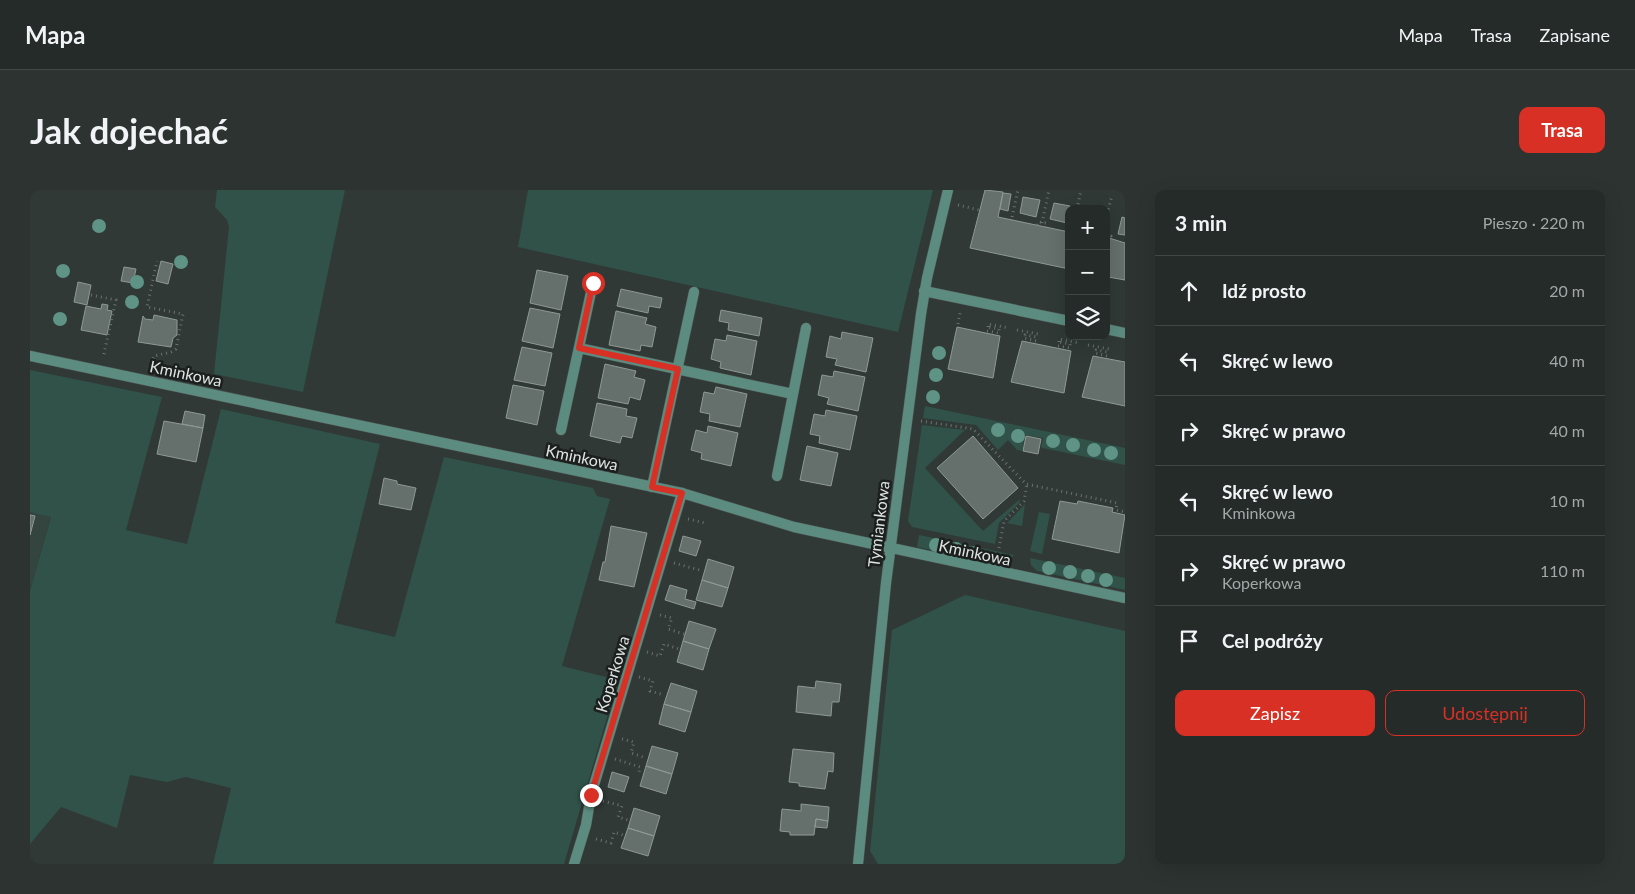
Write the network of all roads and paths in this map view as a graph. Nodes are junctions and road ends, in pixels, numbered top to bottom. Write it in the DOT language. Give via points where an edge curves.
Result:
graph roads {
  1 [pos="948,190"];
  2 [pos="1018,190"];
  3 [pos="1049,190"];
  4 [pos="1081,190"];
  5 [pos="1112,195"];
  6 [pos="955,204"];
  7 [pos="1078,205"];
  8 [pos="1110,205"];
  9 [pos="979,210"];
  10 [pos="1012,217"];
  11 [pos="1042,223"];
  12 [pos="1037,225"];
  13 [pos="1046,227"];
  14 [pos="1110,236"];
  15 [pos="1110,238"];
  16 [pos="157,261"];
  17 [pos="593,283"];
  18 [pos="924,291"];
  19 [pos="694,292"];
  20 [pos="91,295"];
  21 [pos="1065,320"];
  22 [pos="806,328"];
  23 [pos="1009,328"];
  24 [pos="1017,330"];
  25 [pos="1110,330"];
  26 [pos="987,331"];
  27 [pos="1125,333"];
  28 [pos="1036,341"];
  29 [pos="1079,343"];
  30 [pos="1088,345"];
  31 [pos="1058,346"];
  32 [pos="579,348"];
  33 [pos="30,356"];
  34 [pos="1107,356"];
  35 [pos="678,369"];
  36 [pos="100,371"];
  37 [pos="148,381"];
  38 [pos="793,394"];
  39 [pos="918,420"];
  40 [pos="561,430"];
  41 [pos="777,476"];
  42 [pos="1027,484"];
  43 [pos="652,487"];
  44 [pos="682,493"];
  45 [pos="1125,512"];
  46 [pos="682,517"];
  47 [pos="705,523"];
  48 [pos="999,548"];
  49 [pos="890,549"];
  50 [pos="669,562"];
  51 [pos="702,571"];
  52 [pos="1125,598"];
  53 [pos="653,613"];
  54 [pos="684,634"];
  55 [pos="679,649"];
  56 [pos="642,651"];
  57 [pos="634,676"];
  58 [pos="664,695"];
  59 [pos="616,737"];
  60 [pos="610,758"];
  61 [pos="646,758"];
  62 [pos="639,772"];
  63 [pos="598,799"];
  64 [pos="628,820"];
  65 [pos="623,835"];
  66 [pos="590,837"];
  67 [pos="574,864"];
  68 [pos="858,864"];
  1 -- 18 [label="street, Tymiankowa"];
  2 -- 10 [label="path"];
  3 -- 11 [label="path"];
  4 -- 7 [label="path"];
  5 -- 8 [label="path"];
  6 -- 9 [label="path"];
  11 -- 12 [label="path"];
  11 -- 13 [label="path"];
  14 -- 15 [label="path"];
  16 -- 37 [label="path" via="147,307 183,314 176,349 154,356"];
  17 -- 32 [label="street"];
  18 -- 21 [label="street"];
  18 -- 49 [label="street, Tymiankowa"];
  19 -- 35 [label="street"];
  20 -- 36 [label="path" via="116,300"];
  22 -- 38 [label="street"];
  23 -- 26 [label="path" via="988,324 988,327 999,329 999,333"];
  24 -- 28 [label="path" via="1038,334 1037,337 1025,335 1024,338"];
  25 -- 27 [label="street"];
  29 -- 31 [label="path" via="1059,339 1059,342 1070,344 1070,348"];
  30 -- 34 [label="path" via="1108,349 1108,352 1096,350 1095,353"];
  32 -- 35 [label="street"];
  32 -- 40 [label="street"];
  33 -- 36 [label="street, Kminkowa"];
  35 -- 38 [label="street"];
  35 -- 43 [label="street"];
  36 -- 37 [label="street, Kminkowa"];
  37 -- 43 [label="street, Kminkowa"];
  38 -- 41 [label="street"];
  39 -- 42 [label="path" via="973,429"];
  42 -- 45 [label="path" via="1117,503 1116,510"];
  42 -- 48 [label="path" via="1024,501 1004,521"];
  43 -- 44 [label="street, Kminkowa"];
  44 -- 49 [label="street, Kminkowa" via="794,527"];
  44 -- 67 [label="street, Koperkowa" via="591,795"];
  46 -- 47 [label="path"];
  49 -- 52 [label="street, Kminkowa"];
  49 -- 68 [label="street, Tymiankowa"];
  50 -- 51 [label="path"];
  53 -- 54 [label="path" via="672,618 668,629"];
  55 -- 56 [label="path" via="664,644 660,656"];
  57 -- 58 [label="path" via="653,681 650,691"];
  59 -- 61 [label="path" via="634,742 631,753"];
  60 -- 62 [label="path" via="640,767"];
  63 -- 64 [label="path" via="622,806 618,818"];
  65 -- 66 [label="path" via="614,832 611,843"];
}
